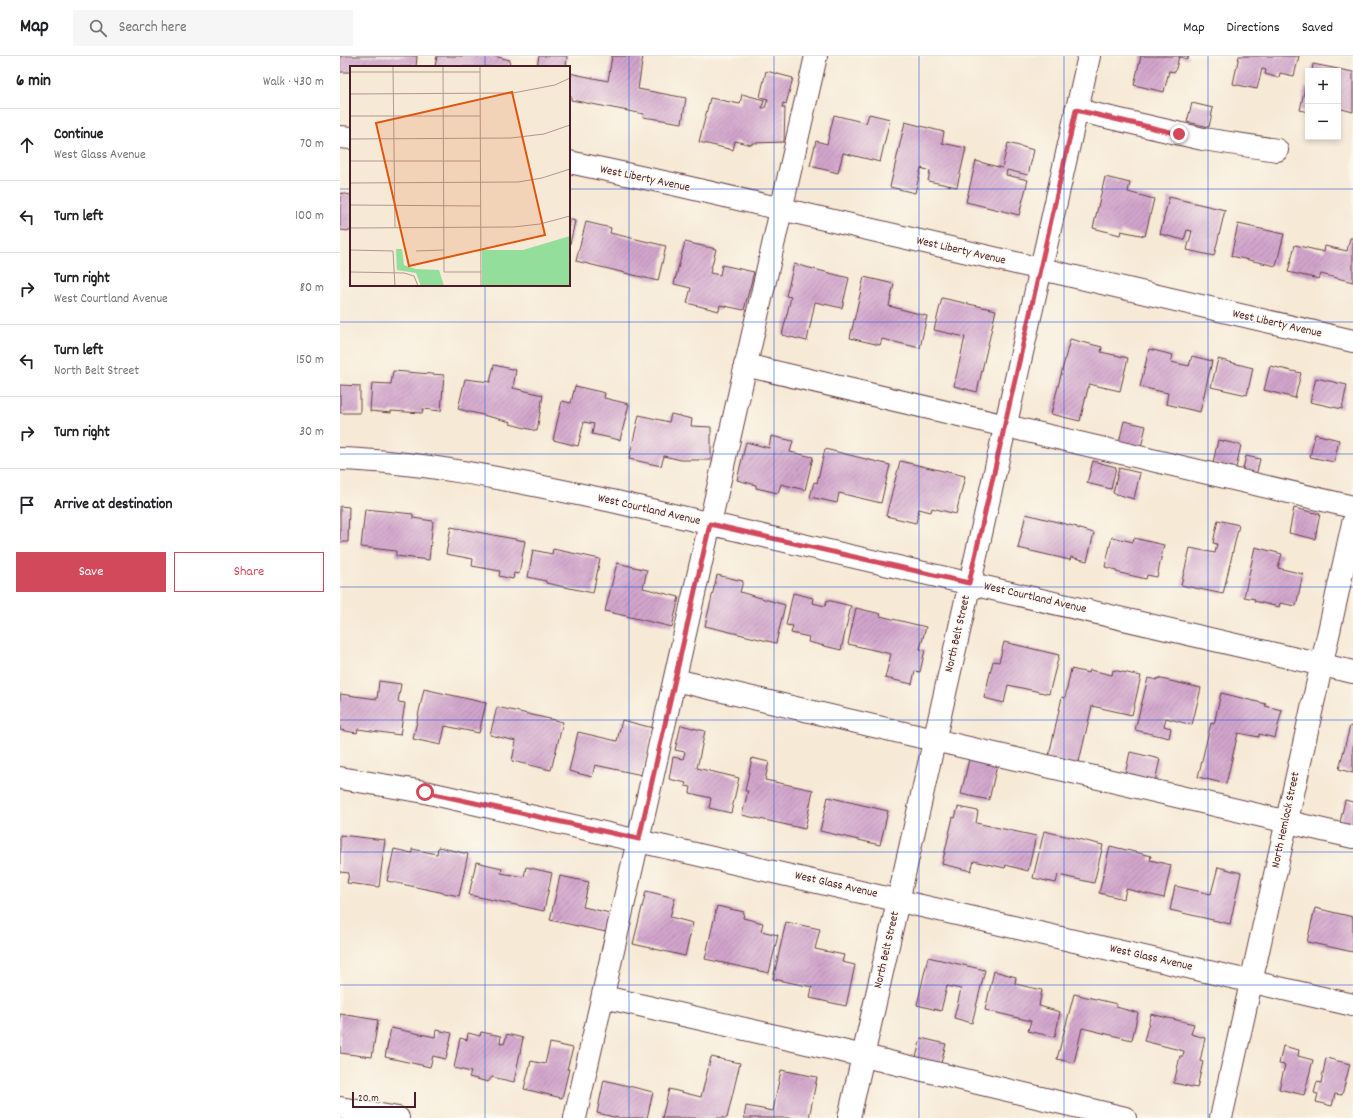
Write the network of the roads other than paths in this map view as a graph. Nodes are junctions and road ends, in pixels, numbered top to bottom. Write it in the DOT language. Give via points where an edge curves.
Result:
graph roads {
  1 [pos="816,56"];
  2 [pos="1089,56"];
  3 [pos="1076,110"];
  4 [pos="340,137"];
  5 [pos="350,138"];
  6 [pos="1277,150"];
  7 [pos="570,162"];
  8 [pos="780,210"];
  9 [pos="1040,269"];
  10 [pos="1353,341"];
  11 [pos="745,365"];
  12 [pos="1005,425"];
  13 [pos="340,460"];
  14 [pos="1353,506"];
  15 [pos="1353,523"];
  16 [pos="710,524"];
  17 [pos="969,583"];
  18 [pos="1321,665"];
  19 [pos="1353,672"];
  20 [pos="675,680"];
  21 [pos="934,741"];
  22 [pos="340,778"];
  23 [pos="1286,822"];
  24 [pos="1353,837"];
  25 [pos="639,839"];
  26 [pos="899,900"];
  27 [pos="1251,982"];
  28 [pos="604,997"];
  29 [pos="1353,1005"];
  30 [pos="864,1056"];
  31 [pos="340,1108"];
  32 [pos="398,1118"];
  33 [pos="575,1118"];
  34 [pos="849,1118"];
  35 [pos="1125,1118"];
  36 [pos="1220,1118"];
  1 -- 8 [label="street"];
  2 -- 3 [label="street, North Belt Street"];
  3 -- 6 [label="street" via="1203,139"];
  3 -- 9 [label="street, North Belt Street"];
  4 -- 5 [label="street"];
  7 -- 8 [label="street, West Liberty Avenue"];
  8 -- 9 [label="street, West Liberty Avenue"];
  8 -- 11 [label="street"];
  9 -- 10 [label="street, West Liberty Avenue"];
  9 -- 12 [label="street, North Belt Street"];
  11 -- 12 [label="street"];
  11 -- 16 [label="street"];
  12 -- 14 [label="street"];
  12 -- 17 [label="street, North Belt Street"];
  13 -- 16 [label="street, West Courtland Avenue" via="442,469 526,483"];
  15 -- 18 [label="street, North Hemlock Street"];
  16 -- 17 [label="street, West Courtland Avenue"];
  16 -- 20 [label="street"];
  17 -- 18 [label="street, West Courtland Avenue"];
  17 -- 21 [label="street, North Belt Street"];
  18 -- 19 [label="street, West Courtland Avenue"];
  18 -- 23 [label="street, North Hemlock Street"];
  20 -- 21 [label="street"];
  20 -- 25 [label="street"];
  21 -- 23 [label="street"];
  21 -- 26 [label="street, North Belt Street"];
  22 -- 25 [label="street, West Glass Avenue" via="425,792"];
  23 -- 24 [label="street"];
  23 -- 27 [label="street, North Hemlock Street"];
  25 -- 26 [label="street, West Glass Avenue"];
  25 -- 28 [label="street"];
  26 -- 27 [label="street, West Glass Avenue"];
  26 -- 30 [label="street, North Belt Street"];
  27 -- 29 [label="street, West Glass Avenue"];
  27 -- 36 [label="street, North Hemlock Street"];
  28 -- 30 [label="street"];
  28 -- 33 [label="street"];
  30 -- 34 [label="street, North Belt Street"];
  30 -- 35 [label="street"];
  31 -- 32 [label="street"];
}
